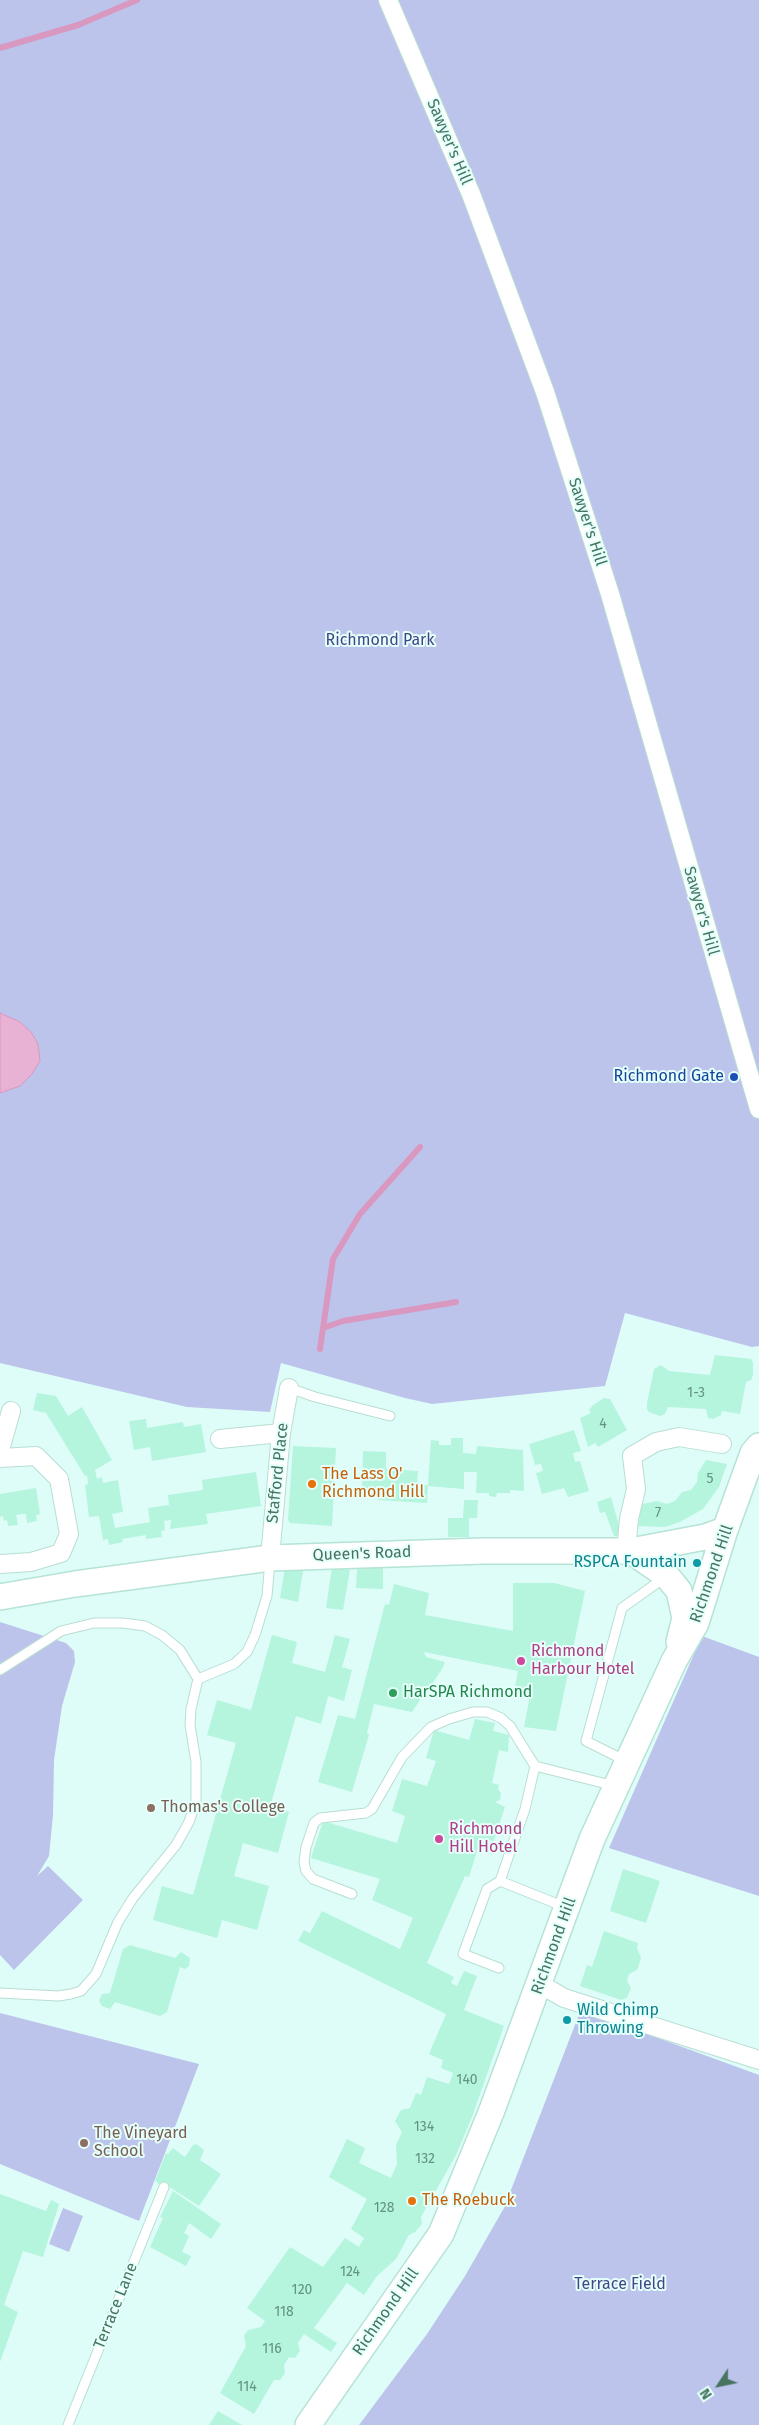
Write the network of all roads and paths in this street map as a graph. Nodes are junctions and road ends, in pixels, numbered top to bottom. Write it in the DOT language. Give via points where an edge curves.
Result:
graph roads {
  1 [pos="388,0"];
  2 [pos="744,1059"];
  3 [pos="759,1084"];
  4 [pos="759,1109"];
  5 [pos="289,1388"];
  6 [pos="11,1412"];
  7 [pos="390,1416"];
  8 [pos="281,1433"];
  9 [pos="220,1440"];
  10 [pos="722,1444"];
  11 [pos="759,1446"];
  12 [pos="0,1450"];
  13 [pos="0,1458"];
  14 [pos="725,1530"];
  15 [pos="628,1551"];
  16 [pos="270,1558"];
  17 [pos="0,1564"];
  18 [pos="667,1576"];
  19 [pos="0,1597"];
  20 [pos="674,1661"];
  21 [pos="0,1670"];
  22 [pos="198,1679"];
  23 [pos="627,1761"];
  24 [pos="535,1766"];
  25 [pos="617,1786"];
  26 [pos="500,1881"];
  27 [pos="352,1894"];
  28 [pos="568,1908"];
  29 [pos="500,1968"];
  30 [pos="540,1984"];
  31 [pos="0,1993"];
  32 [pos="759,2060"];
  33 [pos="164,2187"];
  34 [pos="68,2425"];
  35 [pos="308,2425"];
  1 -- 2 [label="street, Sawyer's Hill" via="471,194 545,392 610,594"];
  2 -- 3 [label="street, Sawyer's Hill"];
  2 -- 4 [label="street, Sawyer's Hill"];
  5 -- 7 [label="lane"];
  5 -- 8 [label="street, Stafford Place"];
  6 -- 12 [label="street"];
  8 -- 9 [label="street"];
  8 -- 16 [label="street, Stafford Place"];
  10 -- 15 [label="street" via="679,1437 656,1442 632,1456 636,1490 629,1519"];
  11 -- 14 [label="main road, Richmond Hill" via="753,1454"];
  13 -- 17 [label="street" via="36,1456 59,1479 69,1534 62,1553 30,1562"];
  14 -- 15 [label="main road, Queen's Road" via="705,1537"];
  14 -- 20 [label="main road, Richmond Hill" via="696,1624"];
  15 -- 16 [label="main road, Queen's Road" via="484,1551"];
  15 -- 18 [label="main road"];
  16 -- 19 [label="main road, Queen's Road"];
  16 -- 22 [label="lane" via="266,1596 247,1652 234,1664"];
  18 -- 20 [label="main road" via="679,1591 685,1618"];
  18 -- 23 [label="lane" via="622,1608 586,1741"];
  20 -- 23 [label="main road, Richmond Hill"];
  21 -- 22 [label="lane" via="60,1631 94,1623 123,1623 145,1626 162,1635 180,1650"];
  22 -- 31 [label="lane" via="190,1708 196,1762 196,1801 189,1822 176,1845 118,1922 96,1974 81,1991 71,1994"];
  23 -- 25 [label="main road, Richmond Hill"];
  24 -- 25 [label="lane"];
  24 -- 26 [label="lane" via="525,1809"];
  24 -- 27 [label="lane" via="510,1726 487,1712 459,1715 431,1727 402,1758 372,1809 320,1818 314,1824 306,1847 306,1871 313,1879"];
  25 -- 28 [label="main road, Richmond Hill" via="592,1839"];
  26 -- 28 [label="lane"];
  26 -- 29 [label="lane" via="487,1889 463,1954"];
  28 -- 30 [label="main road, Richmond Hill"];
  30 -- 32 [label="street" via="564,1998"];
  30 -- 35 [label="main road, Richmond Hill" via="440,2234"];
  33 -- 34 [label="lane, Terrace Lane"];
}
